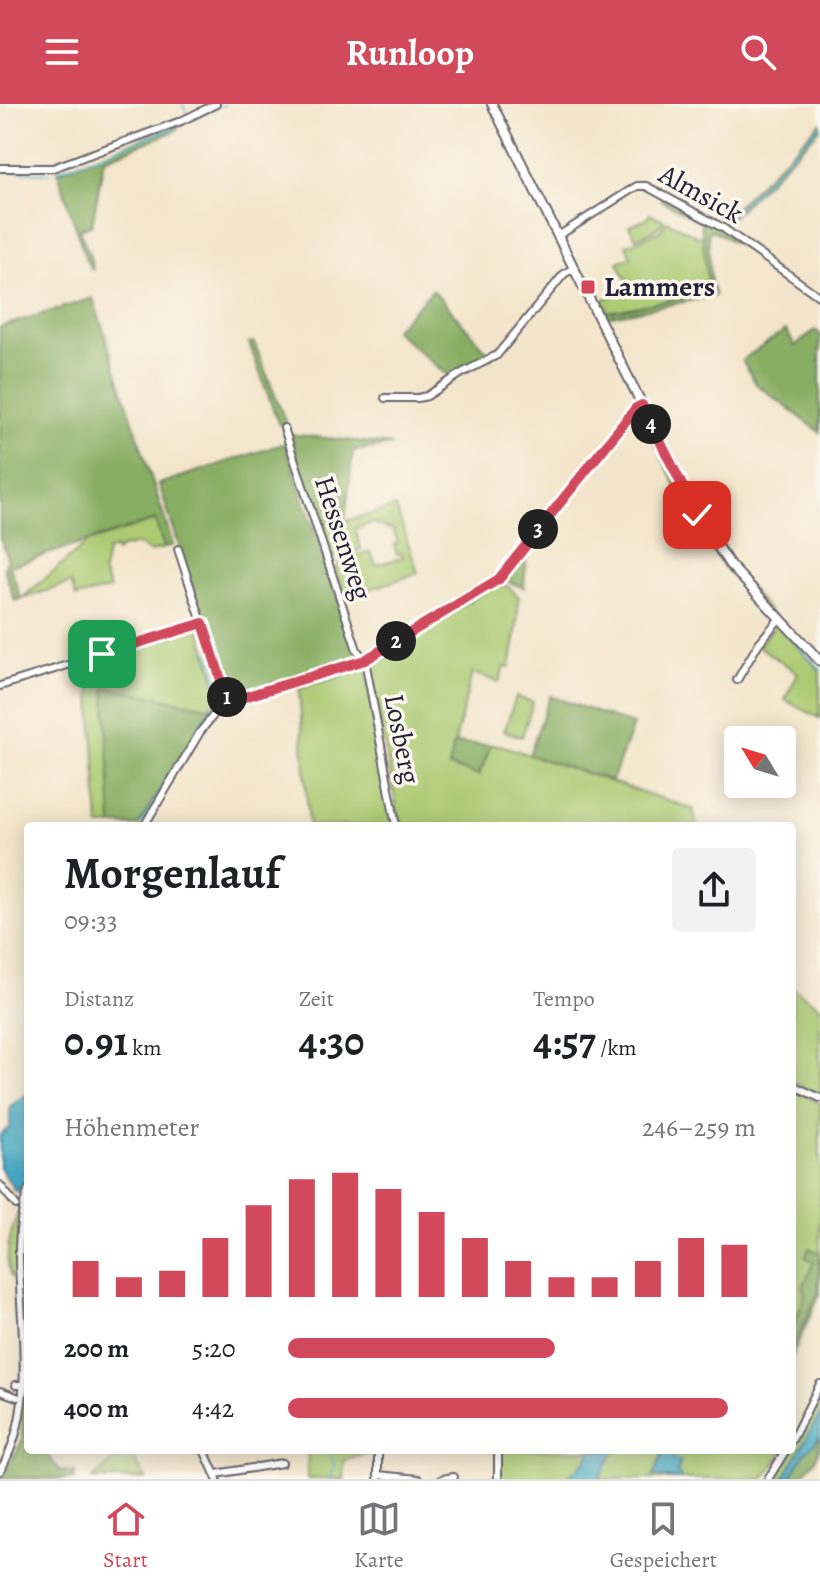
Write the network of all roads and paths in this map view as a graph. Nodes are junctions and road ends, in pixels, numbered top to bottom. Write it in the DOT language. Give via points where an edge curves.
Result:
graph roads {
  1 [pos="216,104"];
  2 [pos="492,104"];
  3 [pos="0,168"];
  4 [pos="558,236"];
  5 [pos="574,268"];
  6 [pos="820,297"];
  7 [pos="385,398"];
  8 [pos="642,405"];
  9 [pos="284,428"];
  10 [pos="178,549"];
  11 [pos="780,618"];
  12 [pos="203,623"];
  13 [pos="365,660"];
  14 [pos="820,661"];
  15 [pos="737,680"];
  16 [pos="0,686"];
  17 [pos="228,702"];
  18 [pos="146,822"];
  19 [pos="395,822"];
  20 [pos="796,1087"];
  21 [pos="820,1098"];
  22 [pos="0,1185"];
  23 [pos="24,1196"];
  24 [pos="16,1205"];
  25 [pos="11,1219"];
  26 [pos="14,1371"];
  27 [pos="820,1384"];
  28 [pos="16,1385"];
  29 [pos="24,1385"];
  30 [pos="0,1391"];
  31 [pos="17,1397"];
  32 [pos="796,1430"];
  33 [pos="206,1454"];
  34 [pos="378,1454"];
  35 [pos="498,1454"];
  36 [pos="784,1454"];
  37 [pos="282,1463"];
  38 [pos="0,1471"];
  39 [pos="216,1477"];
  40 [pos="378,1477"];
  41 [pos="454,1477"];
  42 [pos="418,1479"];
  43 [pos="442,1479"];
  44 [pos="498,1479"];
  45 [pos="768,1479"];
  1 -- 3 [label="street" via="53,168"];
  2 -- 4 [label="street"];
  4 -- 5 [label="street"];
  4 -- 6 [label="street, Almsick" via="637,186 646,186 723,228"];
  5 -- 7 [label="street" via="497,355 427,396"];
  5 -- 8 [label="street"];
  8 -- 11 [label="street" via="718,549"];
  8 -- 13 [label="street" via="499,579"];
  9 -- 13 [label="street, Hessenweg" via="357,650"];
  10 -- 12 [label="street"];
  11 -- 14 [label="street"];
  11 -- 15 [label="street"];
  12 -- 16 [label="street"];
  12 -- 17 [label="street"];
  13 -- 17 [label="street"];
  13 -- 19 [label="street, Losberg"];
  17 -- 18 [label="street" via="206,724"];
  20 -- 21 [label="street"];
  22 -- 24 [label="street"];
  23 -- 24 [label="street"];
  24 -- 25 [label="street"];
  26 -- 28 [label="street"];
  27 -- 32 [label="street"];
  28 -- 29 [label="street"];
  28 -- 31 [label="street"];
  30 -- 31 [label="street"];
  31 -- 38 [label="street" via="13,1441"];
  33 -- 39 [label="street"];
  34 -- 40 [label="street"];
  35 -- 44 [label="street"];
  36 -- 45 [label="street"];
  37 -- 39 [label="street"];
  40 -- 42 [label="street"];
  41 -- 43 [label="street"];
}
